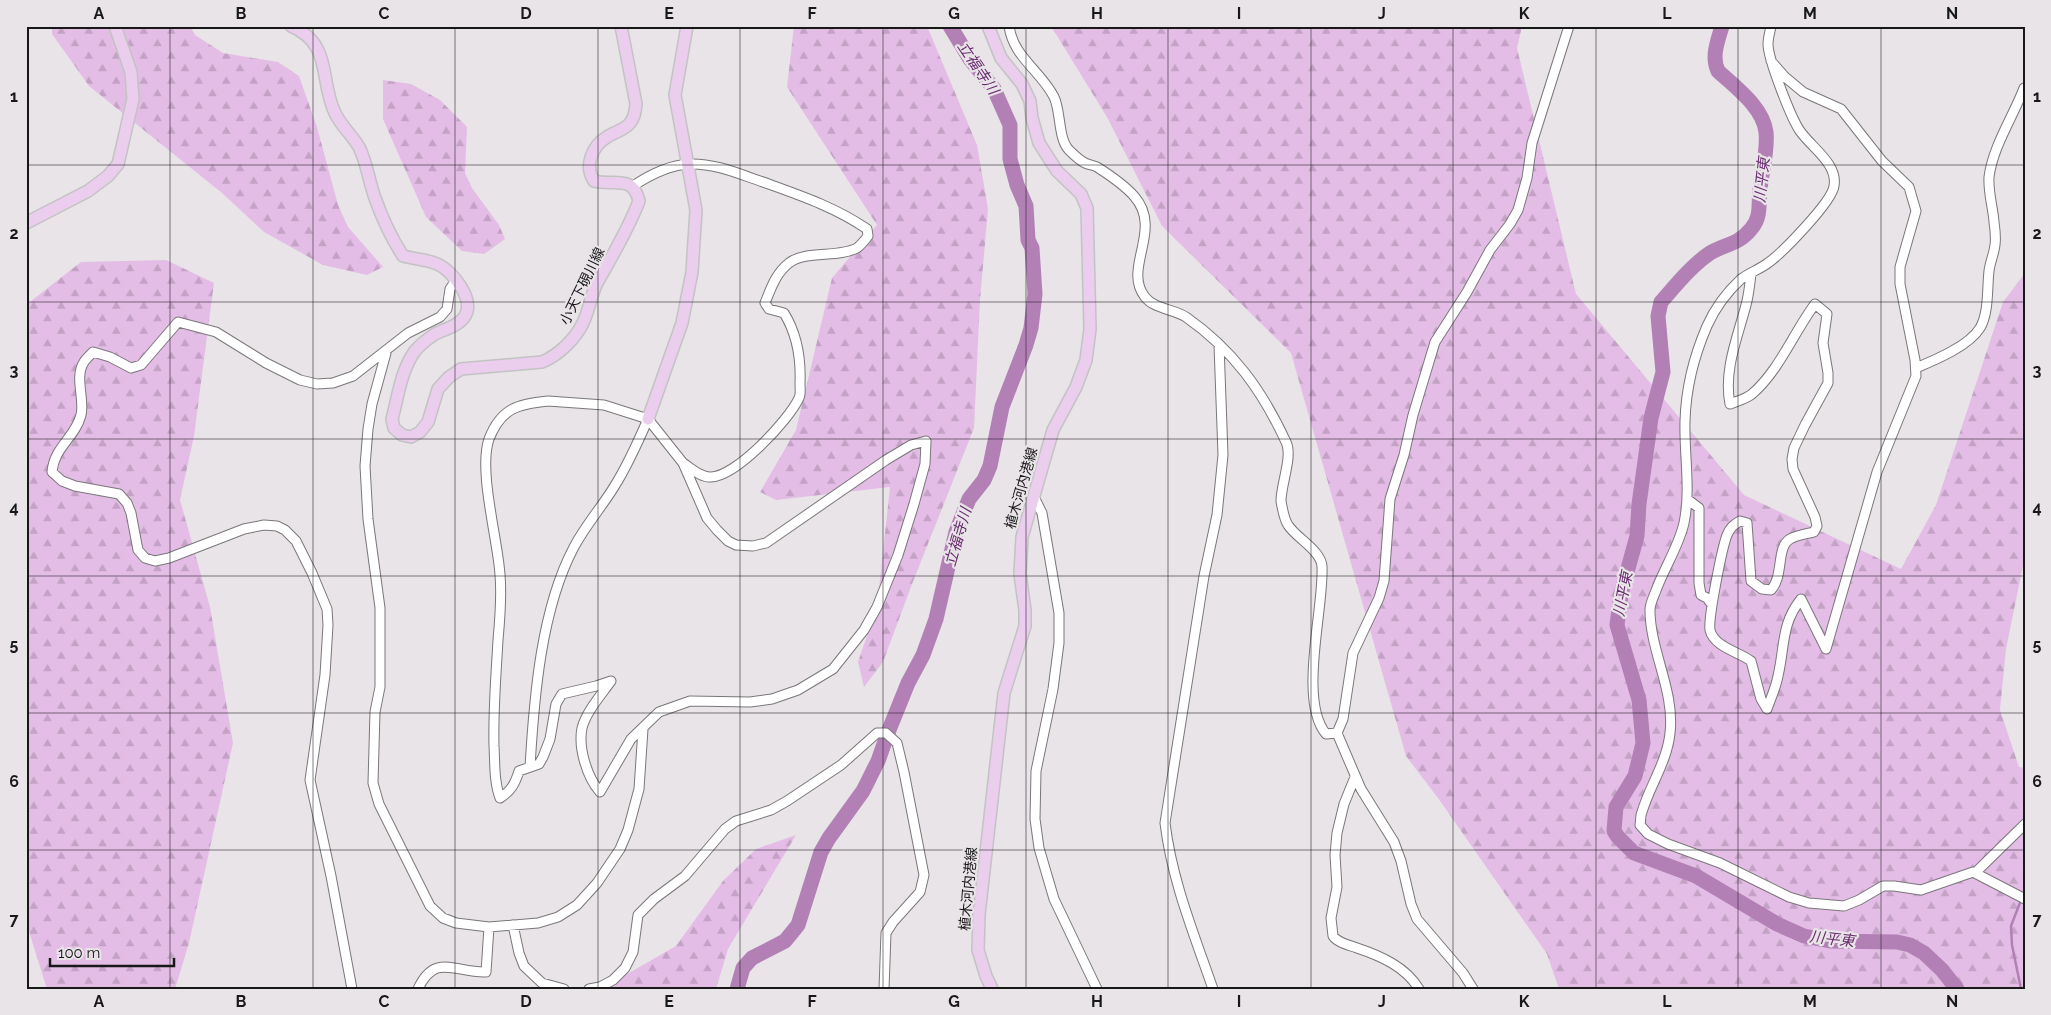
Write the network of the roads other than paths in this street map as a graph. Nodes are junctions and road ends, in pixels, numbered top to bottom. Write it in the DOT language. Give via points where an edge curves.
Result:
graph roads {
  1 [pos="114,26"];
  2 [pos="291,26"];
  3 [pos="621,26"];
  4 [pos="687,26"];
  5 [pos="988,26"];
  6 [pos="1009,26"];
  7 [pos="1569,26"];
  8 [pos="1771,26"];
  9 [pos="1771,61"];
  10 [pos="2024,88"];
  11 [pos="688,164"];
  12 [pos="633,186"];
  13 [pos="26,223"];
  14 [pos="1751,274"];
  15 [pos="456,280"];
  16 [pos="1219,345"];
  17 [pos="386,352"];
  18 [pos="1916,368"];
  19 [pos="648,419"];
  20 [pos="683,463"];
  21 [pos="1034,497"];
  22 [pos="1687,499"];
  23 [pos="1712,605"];
  24 [pos="643,729"];
  25 [pos="1338,733"];
  26 [pos="530,767"];
  27 [pos="1355,777"];
  28 [pos="2025,824"];
  29 [pos="1975,873"];
  30 [pos="2025,899"];
  31 [pos="512,925"];
  32 [pos="489,927"];
  33 [pos="352,989"];
  34 [pos="418,989"];
  35 [pos="564,989"];
  36 [pos="589,989"];
  37 [pos="884,989"];
  38 [pos="992,989"];
  39 [pos="1097,989"];
  40 [pos="1213,989"];
  41 [pos="1419,989"];
  42 [pos="1473,989"];
  1 -- 13 [label="main road" via="131,72 133,99 118,164 88,191"];
  2 -- 15 [label="main road, 小天下硯川線" via="315,43 323,59 335,113 359,148 375,198 395,244 403,256 439,264"];
  3 -- 12 [label="main road" via="636,104 635,115 630,124 605,138 596,148 590,160 589,173 594,181"];
  4 -- 11 [label="main road" via="675,95"];
  5 -- 21 [label="main road, 植木河内港線" via="1000,58 1022,84 1030,101 1039,143 1057,171 1081,194 1087,208 1090,329 1086,360 1054,430"];
  6 -- 16 [label="street" via="1017,50 1055,98 1066,148 1134,196 1146,215 1138,276 1144,296 1151,303 1181,314"];
  7 -- 25 [label="street" via="1532,143 1518,210 1435,342 1390,499 1384,581 1353,653 1344,719"];
  8 -- 9 [label="street" via="1768,42"];
  9 -- 14 [label="street" via="1798,128 1828,164 1835,185 1824,206 1779,254"];
  9 -- 18 [label="street" via="1803,92 1841,109 1882,160 1909,187 1916,211 1900,267 1900,284"];
  10 -- 18 [label="street" via="1993,158 1989,195 1995,245 1980,327 1969,340"];
  11 -- 12 [label="street" via="648,176"];
  11 -- 19 [label="main road" via="696,210 692,272 682,323"];
  11 -- 20 [label="street" via="711,165 796,193 853,219 867,229 868,236 859,247 848,251 791,261 772,285 765,303 770,309 784,313 789,322 800,370 800,397 778,429 765,444 724,474 710,478"];
  12 -- 15 [label="main road, 小天下硯川線" via="639,200 635,210 597,284 582,325 562,350 542,362 461,369 438,389 428,422 420,432 402,435 394,428 392,419 407,362 434,334 455,325 465,316 465,292"];
  14 -- 22 [label="street" via="1722,299 1694,358 1685,421"];
  14 -- 23 [label="street" via="1731,361 1730,404 1752,394 1782,358 1815,304 1827,314 1823,343 1828,383 1801,433 1792,459 1793,469 1817,526 1814,532 1789,539 1782,548 1777,583 1771,590 1762,589 1751,581 1747,523 1740,521 1733,525 1722,552"];
  15 -- 17 [label="street" via="450,288 447,309 440,317 408,333"];
  16 -- 25 [label="street" via="1245,371 1288,445 1281,500 1284,514 1288,525 1323,564 1316,633 1314,699 1317,718 1326,734"];
  16 -- 40 [label="street" via="1223,455 1217,514 1204,576 1165,823 1180,898"];
  17 -- 32 [label="street" via="372,404 366,466 368,519 380,608 380,687 375,712 373,783 379,804 430,906 443,918"];
  17 -- 33 [label="street" via="353,376 317,384 300,380 266,363 216,332 178,322 141,365 131,368 94,352 84,360 80,370 81,412 78,424 57,452 52,472 75,486 119,494 131,512 138,550 145,558 155,561 264,525 277,526 296,541 327,609 325,675 310,780"];
  18 -- 23 [label="street" via="1913,388 1876,472 1826,650 1801,599 1791,612 1778,677 1767,709 1751,661 1719,643 1710,630"];
  19 -- 20 [label="street"];
  19 -- 26 [label="street" via="629,462 588,523 561,574 540,661"];
  19 -- 26 [label="street" via="604,406 548,401 522,403 507,412 490,438 487,470 501,602 493,714 496,793 500,798 515,784 519,771"];
  20 -- 24 [label="street" via="708,518 717,530 736,545 753,546 766,543 886,460 926,441 925,464 914,504 877,607 864,630 833,669 798,690 772,699 690,701 659,712"];
  21 -- 38 [label="main road, 植木河内港線" via="1022,537 1020,574 1025,626 1004,693 979,915 978,950"];
  21 -- 39 [label="street" via="1042,514 1059,613 1053,690 1036,772 1035,819 1039,848 1054,898"];
  22 -- 23 [label="street" via="1699,508 1699,583 1701,596"];
  22 -- 29 [label="street" via="1684,524 1650,608 1652,638 1668,698 1670,732 1662,766 1640,815 1640,825 1648,834 1668,844 1720,863 1789,897 1809,903 1844,906 1883,886 1921,890"];
  24 -- 26 [label="street" via="631,739 600,792 593,784 582,748 582,728 610,681 562,694 556,704 550,739 543,757"];
  24 -- 31 [label="street" via="640,789 620,849 602,876 570,911 538,922"];
  25 -- 27 [label="street"];
  27 -- 41 [label="street" via="1337,833 1337,886 1331,918 1333,936 1398,966"];
  27 -- 42 [label="street" via="1394,842 1416,919"];
  28 -- 29 [label="street"];
  29 -- 30 [label="street"];
  31 -- 32 [label="street"];
  31 -- 35 [label="street" via="524,966 542,983"];
  32 -- 34 [label="street" via="486,972 443,966 433,969"];
  36 -- 37 [label="street" via="613,980 626,968 633,952 638,915 685,876 726,829 736,821 771,810 787,801 841,765 877,733 886,733 897,743 924,875 920,892 886,933"];
}
